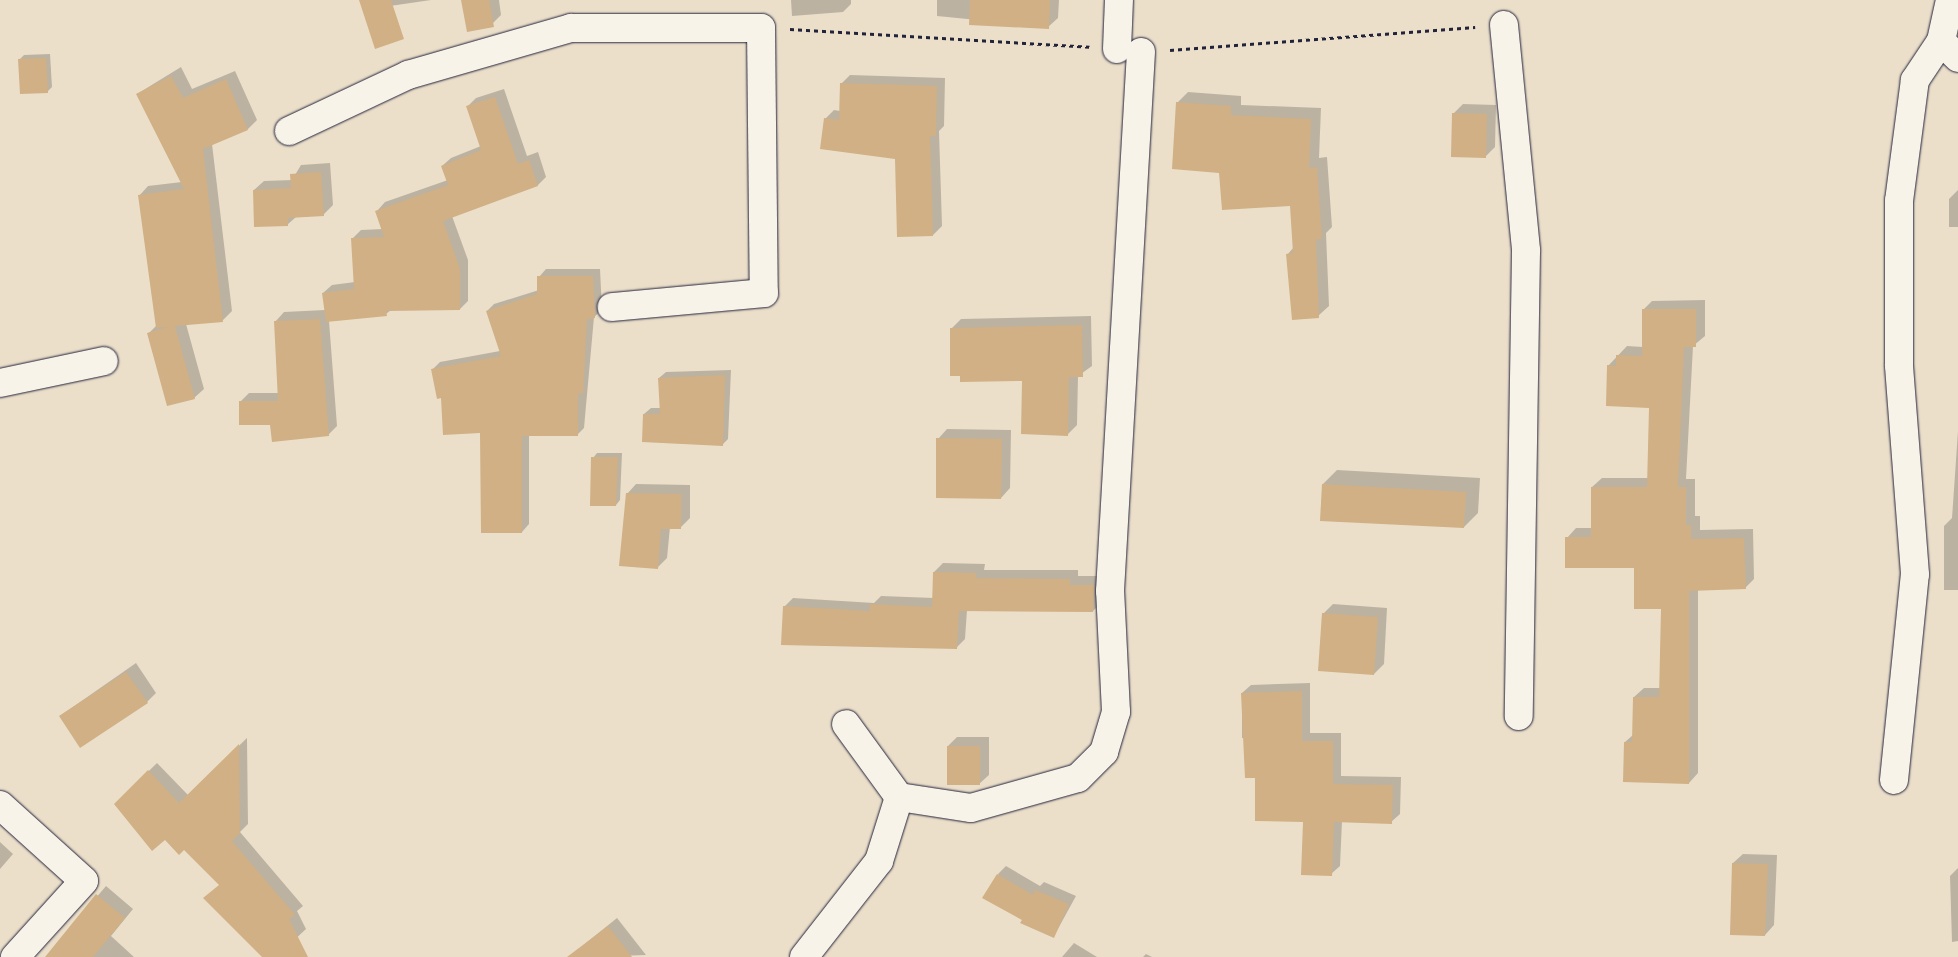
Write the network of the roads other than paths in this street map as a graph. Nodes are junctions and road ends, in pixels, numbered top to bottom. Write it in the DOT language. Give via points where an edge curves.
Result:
graph roads {
  1 [pos="1119,0"];
  2 [pos="1950,0"];
  3 [pos="1504,25"];
  4 [pos="1949,50"];
  5 [pos="288,131"];
  6 [pos="612,307"];
  7 [pos="104,361"];
  8 [pos="0,383"];
  9 [pos="1519,716"];
  10 [pos="846,724"];
  11 [pos="1894,780"];
  12 [pos="899,797"];
  13 [pos="0,805"];
  14 [pos="15,957"];
  15 [pos="804,957"];
  1 -- 12 [label="street" via="1129,50 1110,591 1116,712 1104,752 1078,778 971,808"];
  2 -- 4 [label="street"];
  3 -- 9 [label="street" via="1526,251"];
  4 -- 11 [label="street" via="1915,80 1899,202 1899,365 1915,574"];
  5 -- 6 [label="street" via="408,75 571,28 761,28 764,293"];
  7 -- 8 [label="street"];
  10 -- 12 [label="street"];
  12 -- 15 [label="street" via="880,861"];
  13 -- 14 [label="street" via="84,881"];
}
